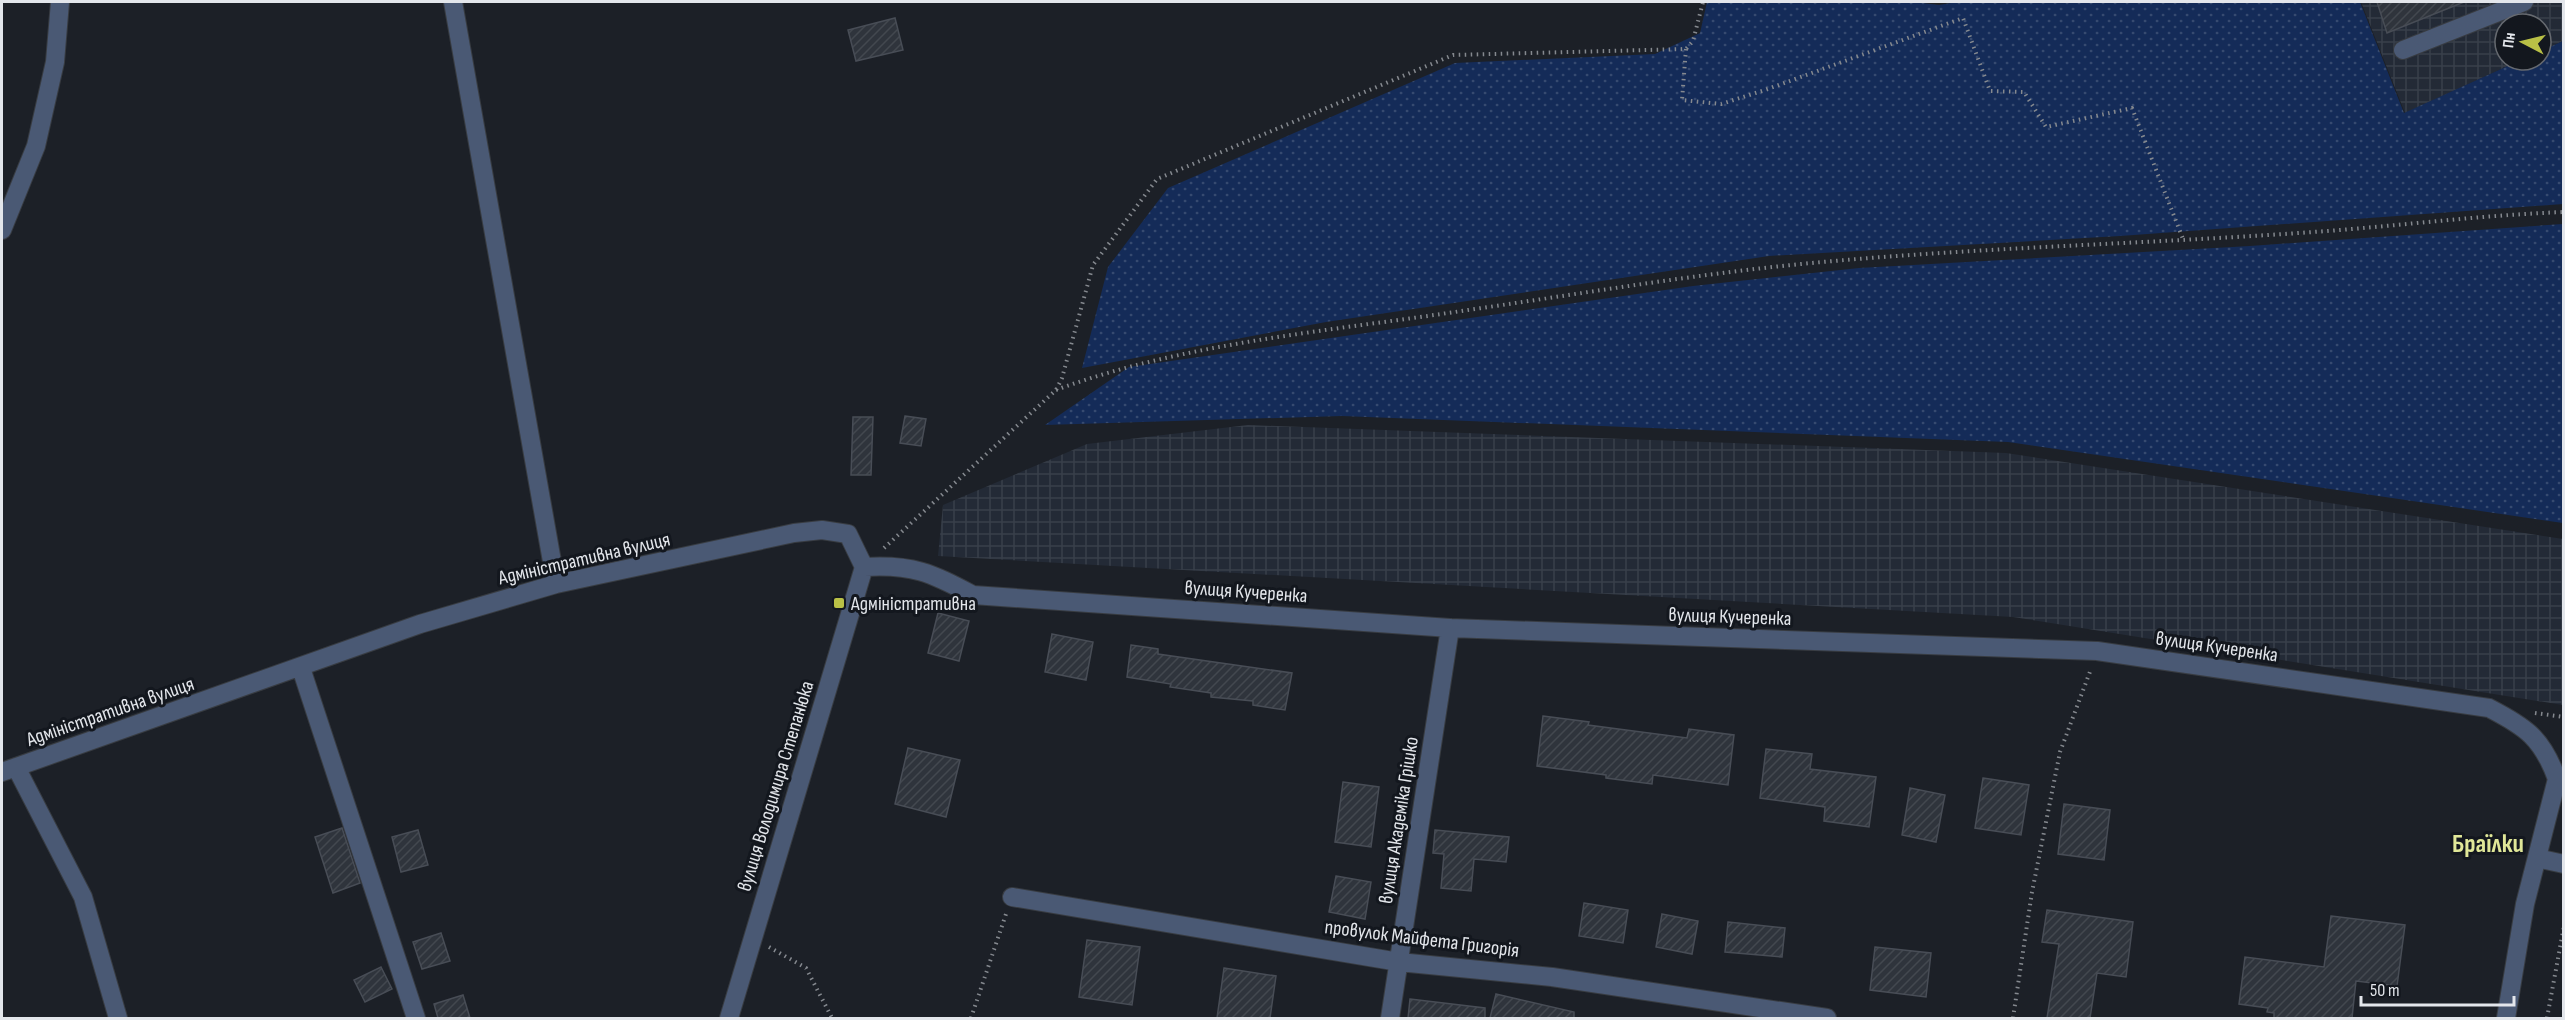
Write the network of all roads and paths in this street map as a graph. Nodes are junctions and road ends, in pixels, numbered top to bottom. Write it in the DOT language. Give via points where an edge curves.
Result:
graph roads {
  1 [pos="60,2"];
  2 [pos="453,2"];
  3 [pos="1703,2"];
  4 [pos="2524,2"];
  5 [pos="1686,49"];
  6 [pos="2403,50"];
  7 [pos="2564,212"];
  8 [pos="2,230"];
  9 [pos="2182,239"];
  10 [pos="1056,390"];
  11 [pos="864,567"];
  12 [pos="556,584"];
  13 [pos="1450,628"];
  14 [pos="2097,651"];
  15 [pos="301,668"];
  16 [pos="9,770"];
  17 [pos="2560,779"];
  18 [pos="2537,858"];
  19 [pos="2564,864"];
  20 [pos="1012,897"];
  21 [pos="2564,926"];
  22 [pos="753,937"];
  23 [pos="1399,962"];
  24 [pos="118,1018"];
  25 [pos="416,1018"];
  26 [pos="729,1018"];
  27 [pos="832,1018"];
  28 [pos="971,1018"];
  29 [pos="1390,1018"];
  30 [pos="1827,1018"];
  31 [pos="2013,1018"];
  32 [pos="2506,1018"];
  33 [pos="2547,1018"];
  1 -- 8 [label="street" via="55,62 36,146"];
  2 -- 12 [label="street"];
  3 -- 5 [label="path" via="1693,40"];
  4 -- 6 [label="street"];
  5 -- 9 [label="path" via="1682,100 1721,104 1963,18 1990,92 2024,92 2046,127 2132,108"];
  5 -- 10 [label="path" via="1453,55 1157,179 1093,265"];
  7 -- 9 [label="path"];
  9 -- 10 [label="path" via="1800,264 1612,289 1190,352"];
  10 -- 11 [label="path"];
  11 -- 12 [label="street, Адміністративна вулиця" via="848,534 822,530"];
  11 -- 13 [label="street, вулиця Кучеренка" via="889,565 927,572 973,595"];
  11 -- 22 [label="street, вулиця Володимира Степанюка"];
  12 -- 15 [label="street, Адміністративна вулиця" via="420,624"];
  13 -- 14 [label="street, вулиця Кучеренка"];
  13 -- 23 [label="street, вулиця Академіка Грішко"];
  14 -- 17 [label="street, вулиця Кучеренка" via="2489,708 2522,725 2548,754"];
  14 -- 31 [label="path" via="2060,752 2032,892"];
  15 -- 16 [label="street, Адміністративна вулиця"];
  15 -- 25 [label="street"];
  16 -- 24 [label="street" via="83,897"];
  17 -- 18 [label="street"];
  18 -- 19 [label="street"];
  18 -- 32 [label="street" via="2525,904"];
  20 -- 23 [label="street, провулок Майфета Григорія"];
  20 -- 28 [label="path"];
  21 -- 33 [label="path"];
  22 -- 26 [label="street, вулиця Володимира Степанюка"];
  22 -- 27 [label="path" via="806,968"];
  23 -- 29 [label="street, вулиця Академіка Грішко"];
  23 -- 30 [label="street, провулок Майфета Григорія" via="1552,977"];
}
